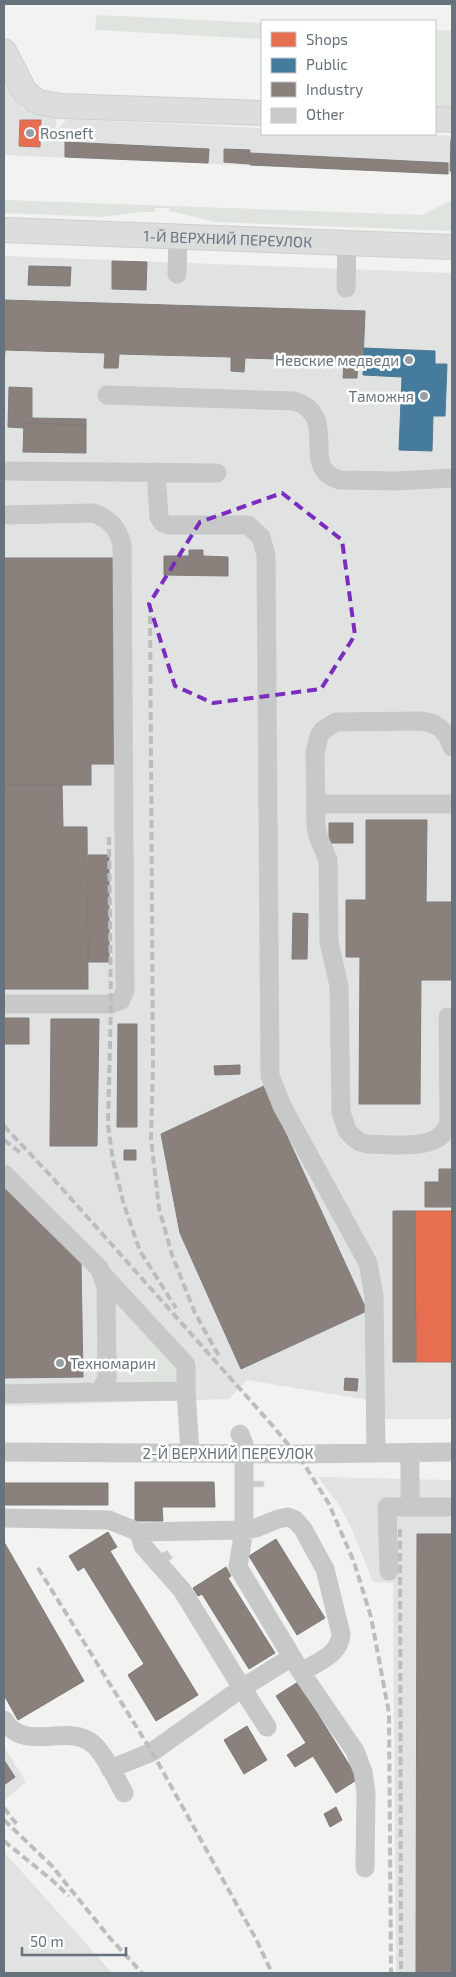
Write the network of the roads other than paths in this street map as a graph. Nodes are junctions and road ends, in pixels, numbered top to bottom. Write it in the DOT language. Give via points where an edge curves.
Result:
graph roads {
  1 [pos="5,56"];
  2 [pos="261,113"];
  3 [pos="436,119"];
  4 [pos="452,120"];
  5 [pos="4,230"];
  6 [pos="178,236"];
  7 [pos="347,243"];
  8 [pos="452,247"];
  9 [pos="177,274"];
  10 [pos="346,288"];
  11 [pos="106,395"];
  12 [pos="4,471"];
  13 [pos="156,472"];
  14 [pos="217,473"];
  15 [pos="452,478"];
  16 [pos="4,515"];
  17 [pos="452,747"];
  18 [pos="316,804"];
  19 [pos="452,804"];
  20 [pos="4,1004"];
  21 [pos="448,1016"];
  22 [pos="4,1174"];
  23 [pos="103,1275"];
  24 [pos="186,1391"];
  25 [pos="100,1392"];
  26 [pos="4,1394"];
  27 [pos="240,1434"];
  28 [pos="4,1452"];
  29 [pos="410,1452"];
  30 [pos="452,1452"];
  31 [pos="190,1453"];
  32 [pos="376,1453"];
  33 [pos="244,1454"];
  34 [pos="410,1507"];
  35 [pos="452,1507"];
  36 [pos="4,1518"];
  37 [pos="244,1530"];
  38 [pos="139,1532"];
  39 [pos="389,1571"];
  40 [pos="297,1664"];
  41 [pos="242,1688"];
  42 [pos="4,1720"];
  43 [pos="267,1727"];
  44 [pos="110,1769"];
  45 [pos="124,1793"];
  46 [pos="364,1868"];
  1 -- 2 [label="main road" via="25,92 38,102 61,106"];
  3 -- 4 [label="main road"];
  5 -- 6 [label="main road, 1-Й ВЕРХНИЙ ПЕРЕУЛОК"];
  6 -- 7 [label="main road, 1-Й ВЕРХНИЙ ПЕРЕУЛОК"];
  6 -- 9 [label="street"];
  7 -- 8 [label="main road, 1-Й ВЕРХНИЙ ПЕРЕУЛОК"];
  7 -- 10 [label="street"];
  11 -- 15 [label="street" via="294,401 315,415 320,431 319,460 326,474 332,478 395,481"];
  12 -- 13 [label="street"];
  13 -- 14 [label="street"];
  13 -- 32 [label="street" via="159,517 163,523 248,524 261,537 266,556 270,1076 282,1106 368,1263 374,1296"];
  16 -- 20 [label="street" via="93,513 104,517 119,533 122,545 125,970 124,996 117,1003"];
  17 -- 18 [label="street" via="444,731 430,722 336,722 323,730 316,744"];
  18 -- 19 [label="street"];
  18 -- 21 [label="street" via="318,836 328,860 329,942 339,986 341,1112 353,1137 368,1144 417,1145 443,1135 449,1121"];
  22 -- 23 [label="street"];
  23 -- 24 [label="street" via="186,1366"];
  23 -- 25 [label="street" via="106,1287 106,1378"];
  24 -- 25 [label="street"];
  24 -- 31 [label="street"];
  25 -- 26 [label="street"];
  27 -- 33 [label="street"];
  28 -- 31 [label="street, 2-Й ВЕРХНИЙ ПЕРЕУЛОК"];
  29 -- 30 [label="street, 2-Й ВЕРХНИЙ ПЕРЕУЛОК"];
  29 -- 32 [label="street, 2-Й ВЕРХНИЙ ПЕРЕУЛОК"];
  29 -- 34 [label="street"];
  31 -- 33 [label="street, 2-Й ВЕРХНИЙ ПЕРЕУЛОК"];
  32 -- 33 [label="street, 2-Й ВЕРХНИЙ ПЕРЕУЛОК"];
  33 -- 37 [label="street"];
  34 -- 35 [label="street"];
  34 -- 39 [label="street" via="387,1508"];
  36 -- 38 [label="street" via="109,1520"];
  37 -- 38 [label="street"];
  37 -- 40 [label="street" via="238,1567"];
  37 -- 40 [label="street" via="288,1517 295,1520 325,1569 341,1643 336,1652"];
  38 -- 41 [label="street" via="143,1546 182,1590"];
  40 -- 41 [label="street"];
  40 -- 46 [label="street" via="355,1751 363,1772 366,1793"];
  41 -- 43 [label="street"];
  41 -- 44 [label="street" via="152,1752"];
  42 -- 44 [label="street" via="16,1733 27,1737 83,1738 94,1744"];
  44 -- 45 [label="street"];
}
